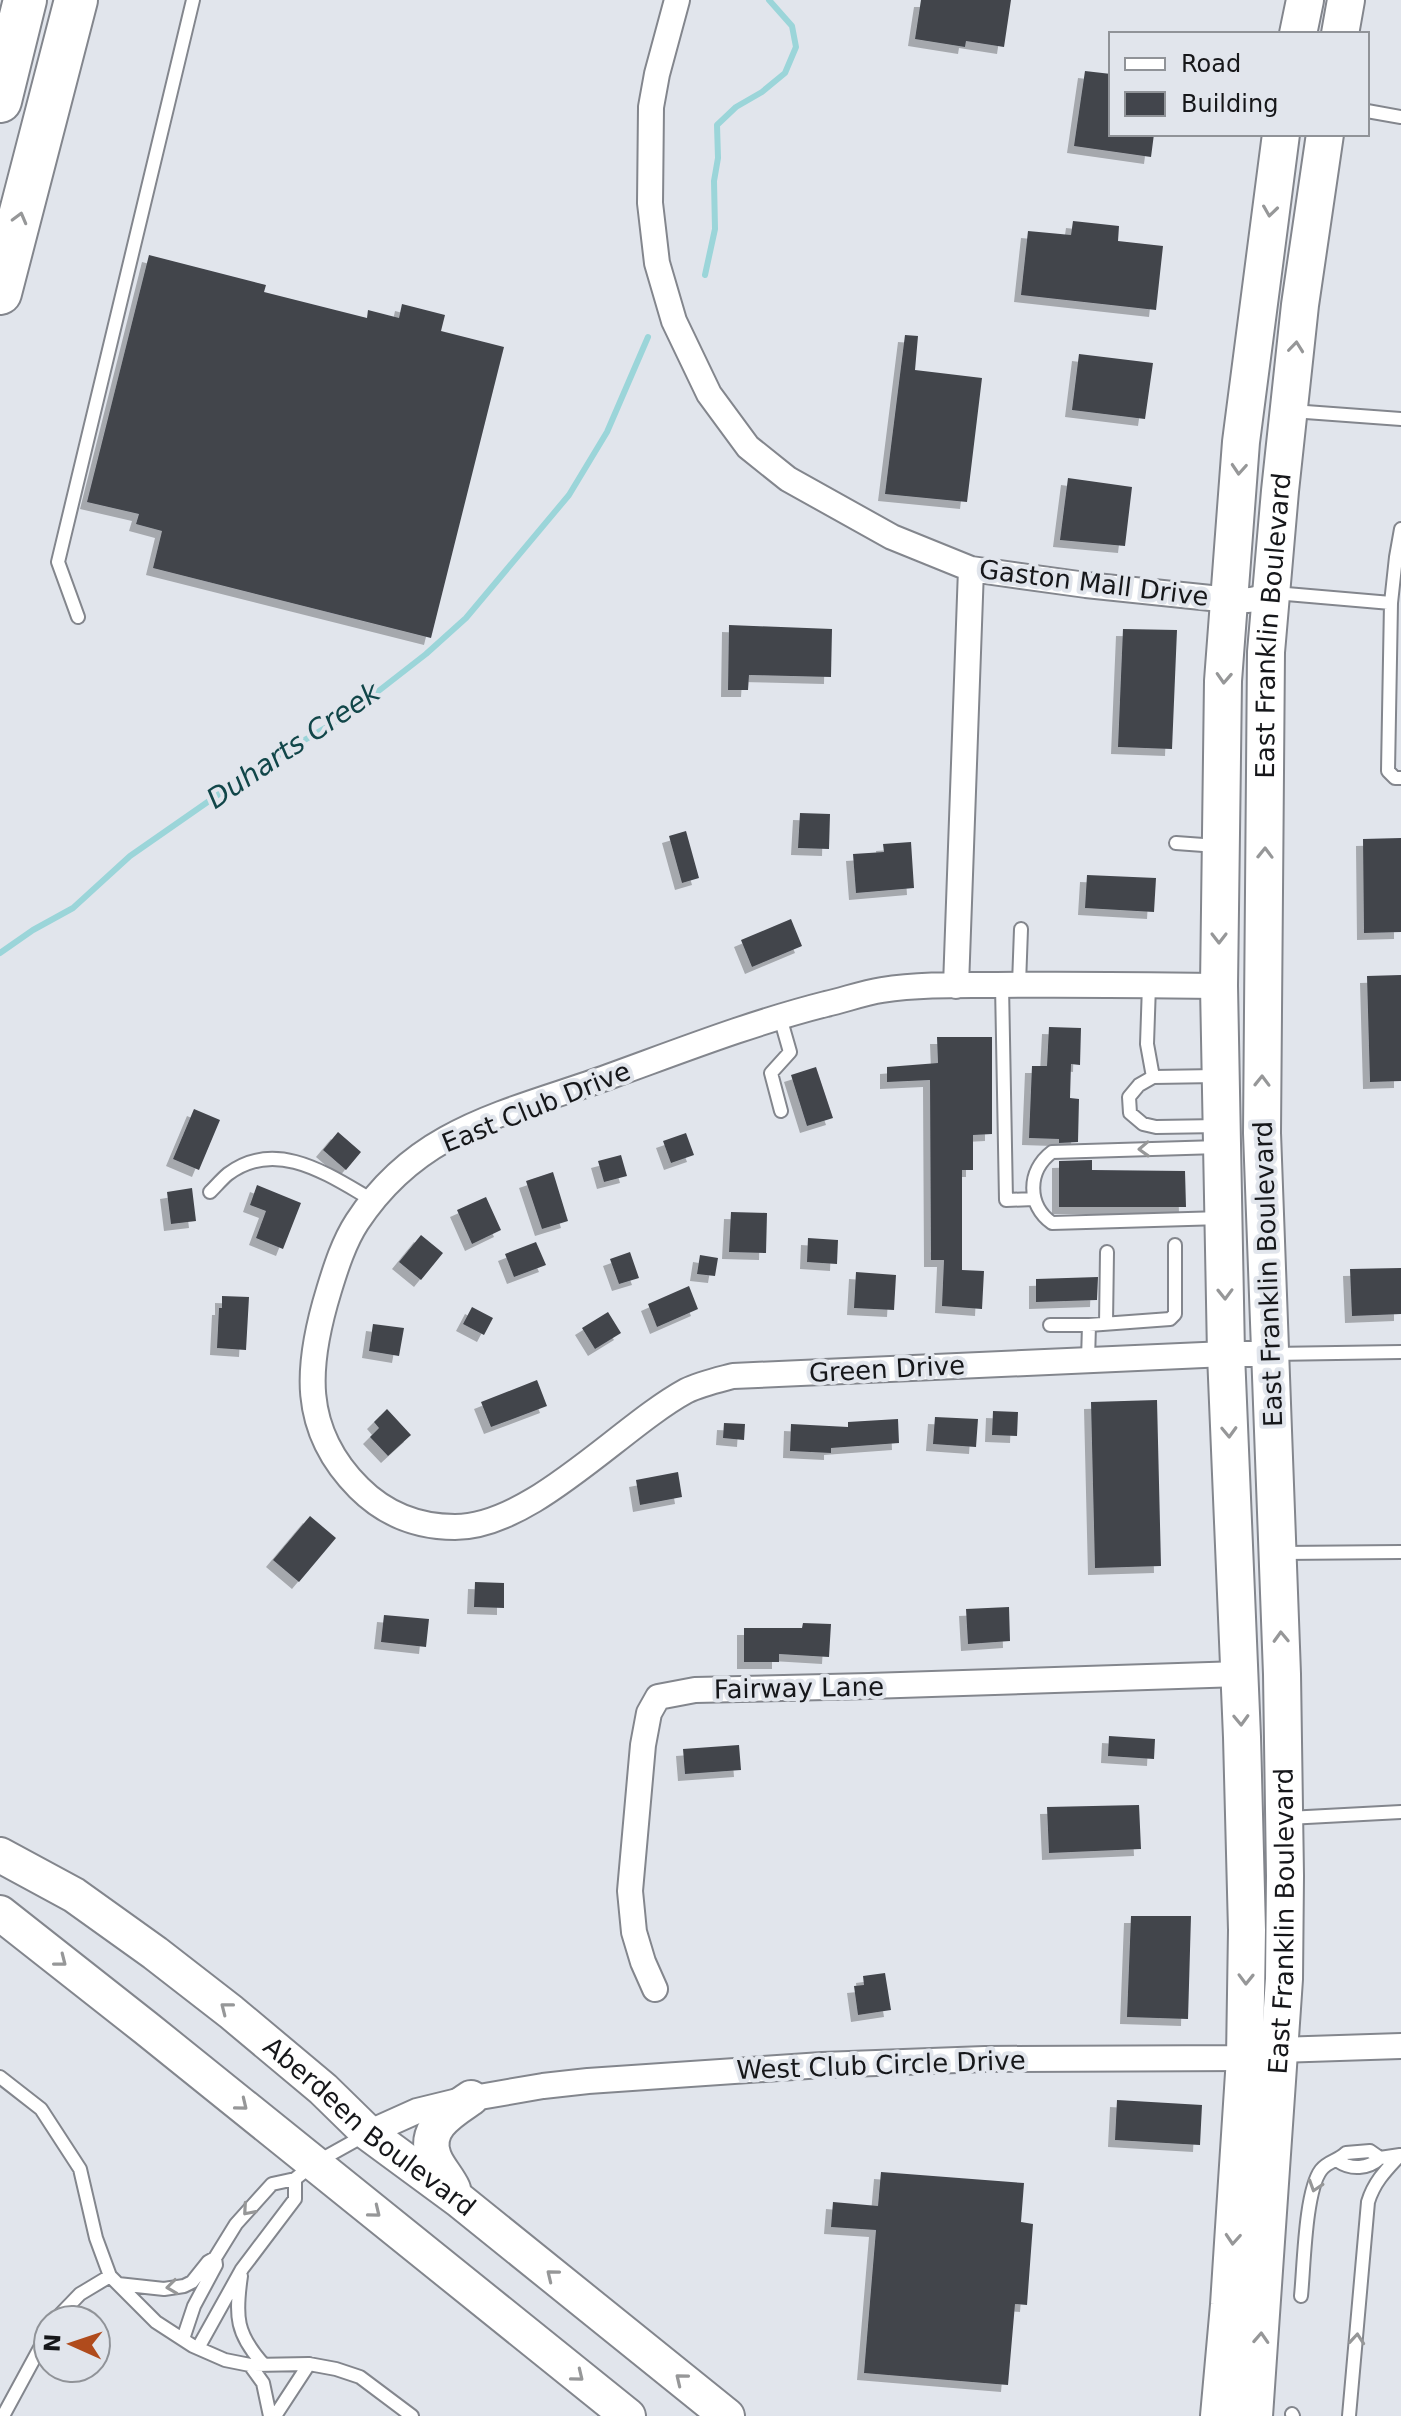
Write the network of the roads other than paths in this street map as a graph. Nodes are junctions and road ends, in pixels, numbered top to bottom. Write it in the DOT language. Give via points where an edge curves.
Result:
graph roads {
  1 [pos="25,0"];
  2 [pos="76,0"];
  3 [pos="193,0"];
  4 [pos="677,0"];
  5 [pos="1305,0"];
  6 [pos="1346,0"];
  7 [pos="1298,32"];
  8 [pos="1340,32"];
  9 [pos="0,101"];
  10 [pos="1369,111"];
  11 [pos="1401,117"];
  12 [pos="1281,136"];
  13 [pos="1325,136"];
  14 [pos="0,293"];
  15 [pos="1289,411"];
  16 [pos="1401,419"];
  17 [pos="1401,529"];
  18 [pos="1398,557"];
  19 [pos="971,569"];
  20 [pos="1271,592"];
  21 [pos="1230,600"];
  22 [pos="1391,603"];
  23 [pos="78,617"];
  24 [pos="1401,778"];
  25 [pos="1176,843"];
  26 [pos="1220,846"];
  27 [pos="1021,929"];
  28 [pos="1010,984"];
  29 [pos="1149,985"];
  30 [pos="956,986"];
  31 [pos="1219,986"];
  32 [pos="780,1017"];
  33 [pos="1220,1076"];
  34 [pos="1153,1077"];
  35 [pos="781,1111"];
  36 [pos="1222,1136"];
  37 [pos="210,1192"];
  38 [pos="1034,1199"];
  39 [pos="374,1201"];
  40 [pos="1223,1218"];
  41 [pos="1175,1245"];
  42 [pos="1107,1252"];
  43 [pos="1106,1324"];
  44 [pos="1050,1325"];
  45 [pos="1089,1325"];
  46 [pos="1401,1352"];
  47 [pos="1226,1354"];
  48 [pos="1271,1354"];
  49 [pos="1088,1360"];
  50 [pos="540,1497"];
  51 [pos="1401,1552"];
  52 [pos="1278,1553"];
  53 [pos="1240,1674"];
  54 [pos="1401,1812"];
  55 [pos="1285,1818"];
  56 [pos="0,1855"];
  57 [pos="0,1913"];
  58 [pos="655,1989"];
  59 [pos="1401,2046"];
  60 [pos="1261,2054"];
  61 [pos="0,2077"];
  62 [pos="471,2098"];
  63 [pos="368,2133"];
  64 [pos="1400,2155"];
  65 [pos="305,2171"];
  66 [pos="459,2200"];
  67 [pos="215,2258"];
  68 [pos="242,2269"];
  69 [pos="114,2280"];
  70 [pos="1301,2296"];
  71 [pos="70,2304"];
  72 [pos="183,2339"];
  73 [pos="198,2348"];
  74 [pos="32,2363"];
  75 [pos="309,2364"];
  76 [pos="250,2365"];
  77 [pos="264,2365"];
  78 [pos="3,2416"];
  79 [pos="272,2416"];
  80 [pos="412,2416"];
  81 [pos="628,2416"];
  82 [pos="727,2416"];
  83 [pos="1219,2416"];
  84 [pos="1254,2416"];
  85 [pos="1349,2416"];
  1 -- 9 [label="highway"];
  14 -- 2 [label="highway, one-way"];
  3 -- 23 [label="lane" via="58,562"];
  4 -- 19 [label="street, Gaston Mall Drive" via="651,107 650,203 657,263 674,321 709,394 748,447 788,479 892,537"];
  5 -- 7 [label="main road"];
  6 -- 8 [label="main road"];
  10 -- 11 [label="lane"];
  12 -- 21 [label="main road, East Franklin Boulevard, one-way" via="1241,442"];
  15 -- 13 [label="main road, East Franklin Boulevard, one-way"];
  15 -- 16 [label="lane"];
  15 -- 20 [label="main road, East Franklin Boulevard"];
  17 -- 18 [label="lane"];
  18 -- 22 [label="lane"];
  19 -- 21 [label="street, Gaston Mall Drive"];
  19 -- 30 [label="street"];
  20 -- 21 [label="street, Gaston Mall Drive" via="1251,601"];
  20 -- 22 [label="lane"];
  48 -- 20 [label="main road, East Franklin Boulevard, one-way" via="1262,1133 1266,652"];
  21 -- 26 [label="main road, East Franklin Boulevard, one-way"];
  22 -- 24 [label="lane" via="1388,771"];
  25 -- 26 [label="lane"];
  26 -- 31 [label="main road, East Franklin Boulevard, one-way"];
  27 -- 28 [label="lane"];
  28 -- 29 [label="street, East Club Drive"];
  28 -- 30 [label="street, East Club Drive"];
  28 -- 38 [label="lane" via="1006,1200"];
  29 -- 31 [label="street, East Club Drive"];
  29 -- 34 [label="lane" via="1147,1044"];
  30 -- 32 [label="street, East Club Drive" via="881,990"];
  31 -- 33 [label="main road, East Franklin Boulevard"];
  32 -- 35 [label="lane" via="790,1052 771,1073"];
  32 -- 39 [label="street, East Club Drive" via="451,1136 414,1158"];
  33 -- 34 [label="lane"];
  33 -- 36 [label="main road, East Franklin Boulevard"];
  34 -- 36 [label="lane" via="1129,1097 1130,1113 1143,1124"];
  36 -- 38 [label="lane, one-way" via="1052,1152 1035,1176"];
  36 -- 40 [label="main road, East Franklin Boulevard"];
  37 -- 39 [label="lane" via="251,1162 273,1158 300,1162"];
  38 -- 40 [label="lane" via="1040,1215 1052,1223"];
  39 -- 50 [label="street, East Club Drive" via="337,1264 314,1349 311,1392 322,1435 344,1473 376,1504 415,1523 459,1527 501,1517"];
  40 -- 47 [label="main road, East Franklin Boulevard, one-way"];
  41 -- 43 [label="lane" via="1175,1314 1170,1319"];
  42 -- 43 [label="lane"];
  43 -- 45 [label="lane"];
  44 -- 45 [label="lane"];
  45 -- 49 [label="lane"];
  46 -- 48 [label="lane"];
  47 -- 48 [label="street, Green Drive"];
  47 -- 49 [label="street, Green Drive"];
  47 -- 53 [label="main road, East Franklin Boulevard, one-way"];
  48 -- 52 [label="main road, East Franklin Boulevard"];
  49 -- 50 [label="street, Green Drive" via="733,1376 690,1389"];
  51 -- 52 [label="lane"];
  55 -- 52 [label="main road, East Franklin Boulevard, one-way"];
  53 -- 58 [label="street, Fairway Lane" via="695,1690 658,1697 643,1745 630,1891 634,1932"];
  53 -- 60 [label="main road, East Franklin Boulevard, one-way" via="1247,1930"];
  54 -- 55 [label="lane"];
  55 -- 60 [label="main road, East Franklin Boulevard" via="1284,1979"];
  63 -- 56 [label="main road, Aberdeen Boulevard, one-way" via="243,2021 155,1953 74,1895"];
  57 -- 65 [label="main road, one-way"];
  59 -- 60 [label="street, West Club Circle Drive"];
  60 -- 62 [label="street, West Club Circle Drive" via="822,2065 588,2081"];
  60 -- 83 [label="main road, East Franklin Boulevard, one-way"];
  84 -- 60 [label="main road, East Franklin Boulevard, one-way"];
  61 -- 69 [label="lane" via="41,2109 80,2169 96,2238"];
  62 -- 63 [label="street, West Club Circle Drive" via="417,2111"];
  62 -- 66 [label="main road" via="441,2119 432,2145"];
  63 -- 65 [label="lane"];
  63 -- 66 [label="main road, Aberdeen Boulevard"];
  64 -- 70 [label="lane, one-way" via="1380,2158 1372,2166 1330,2162 1321,2170 1311,2195"];
  85 -- 64 [label="lane, one-way" via="1368,2202 1381,2175"];
  65 -- 67 [label="lane, one-way" via="272,2184 236,2224"];
  65 -- 68 [label="lane" via="295,2199"];
  65 -- 81 [label="main road, one-way"];
  82 -- 66 [label="main road, Aberdeen Boulevard, one-way"];
  67 -- 69 [label="lane, one-way" via="184,2286 164,2289"];
  67 -- 72 [label="lane"];
  68 -- 73 [label="lane"];
  68 -- 77 [label="lane" via="238,2323"];
  69 -- 71 [label="lane" via="80,2294"];
  69 -- 72 [label="lane" via="156,2322"];
  72 -- 73 [label="lane"];
  73 -- 76 [label="lane"];
  74 -- 78 [label="lane"];
  75 -- 77 [label="lane"];
  75 -- 79 [label="lane"];
  75 -- 80 [label="lane" via="360,2377"];
  76 -- 77 [label="lane"];
  76 -- 79 [label="lane" via="263,2383"];
}
